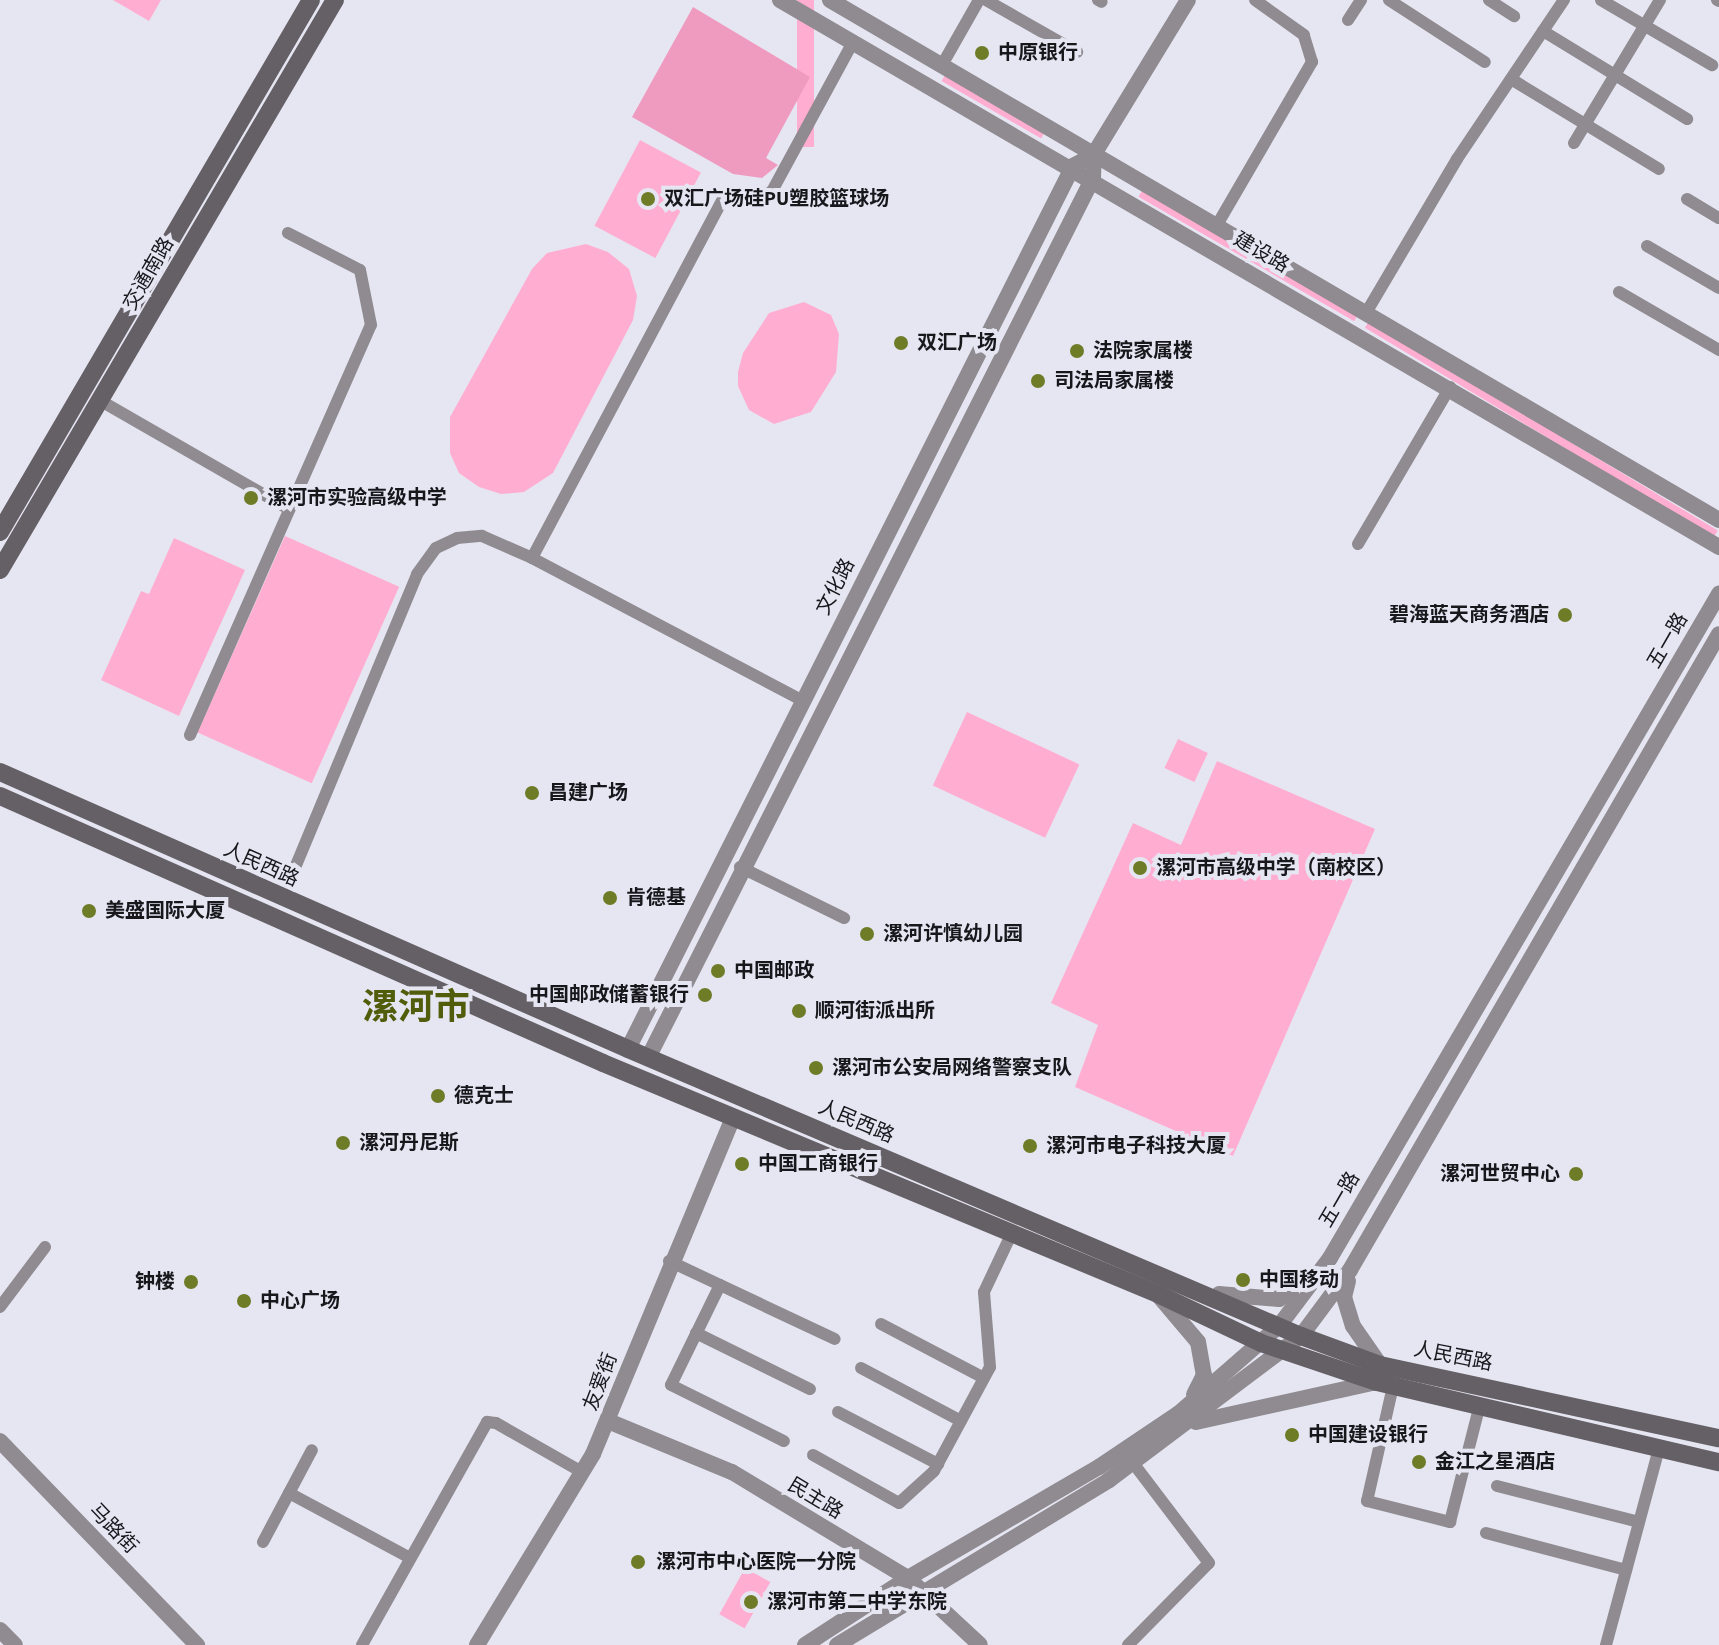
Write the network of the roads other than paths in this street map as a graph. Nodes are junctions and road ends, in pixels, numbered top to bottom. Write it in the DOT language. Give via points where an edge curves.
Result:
graph roads {
  1 [pos="311,0"];
  2 [pos="335,0"];
  3 [pos="780,0"];
  4 [pos="830,0"];
  5 [pos="979,0"];
  6 [pos="986,0"];
  7 [pos="1188,0"];
  8 [pos="1255,0"];
  9 [pos="1361,0"];
  10 [pos="1389,0"];
  11 [pos="1489,0"];
  12 [pos="1564,0"];
  13 [pos="1601,0"];
  14 [pos="1660,0"];
  15 [pos="1514,16"];
  16 [pos="1348,20"];
  17 [pos="1645,26"];
  18 [pos="1543,31"];
  19 [pos="853,42"];
  20 [pos="1077,52"];
  21 [pos="1485,62"];
  22 [pos="942,65"];
  23 [pos="1712,65"];
  24 [pos="1615,75"];
  25 [pos="1511,79"];
  26 [pos="931,85"];
  27 [pos="1687,119"];
  28 [pos="1585,125"];
  29 [pos="1574,143"];
  30 [pos="1094,154"];
  31 [pos="1073,166"];
  32 [pos="1659,169"];
  33 [pos="1093,178"];
  34 [pos="1687,199"];
  35 [pos="1719,218"];
  36 [pos="1217,225"];
  37 [pos="288,233"];
  38 [pos="1647,246"];
  39 [pos="1719,288"];
  40 [pos="1619,292"];
  41 [pos="1366,313"];
  42 [pos="1355,331"];
  43 [pos="1719,350"];
  44 [pos="1450,387"];
  45 [pos="101,401"];
  46 [pos="289,509"];
  47 [pos="1719,520"];
  48 [pos="0,530"];
  49 [pos="1358,544"];
  50 [pos="1719,547"];
  51 [pos="532,558"];
  52 [pos="0,570"];
  53 [pos="1719,594"];
  54 [pos="1719,634"];
  55 [pos="801,700"];
  56 [pos="190,735"];
  57 [pos="0,772"];
  58 [pos="0,796"];
  59 [pos="740,867"];
  60 [pos="282,899"];
  61 [pos="844,918"];
  62 [pos="638,1029"];
  63 [pos="657,1039"];
  64 [pos="628,1049"];
  65 [pos="648,1058"];
  66 [pos="733,1117"];
  67 [pos="1011,1235"];
  68 [pos="45,1247"];
  69 [pos="1330,1258"];
  70 [pos="669,1261"];
  71 [pos="1350,1270"];
  72 [pos="1183,1284"];
  73 [pos="720,1285"];
  74 [pos="1158,1294"];
  75 [pos="0,1307"];
  76 [pos="881,1324"];
  77 [pos="1279,1326"];
  78 [pos="696,1333"];
  79 [pos="1301,1336"];
  80 [pos="835,1339"];
  81 [pos="1261,1343"];
  82 [pos="1285,1352"];
  83 [pos="861,1368"];
  84 [pos="984,1378"];
  85 [pos="1383,1378"];
  86 [pos="810,1389"];
  87 [pos="1480,1404"];
  88 [pos="838,1412"];
  89 [pos="1184,1418"];
  90 [pos="608,1421"];
  91 [pos="961,1421"];
  92 [pos="1719,1438"];
  93 [pos="0,1441"];
  94 [pos="784,1441"];
  95 [pos="1659,1448"];
  96 [pos="312,1450"];
  97 [pos="813,1455"];
  98 [pos="1719,1462"];
  99 [pos="1133,1463"];
  100 [pos="938,1464"];
  101 [pos="582,1472"];
  102 [pos="1497,1486"];
  103 [pos="289,1493"];
  104 [pos="1639,1522"];
  105 [pos="1486,1533"];
  106 [pos="263,1542"];
  107 [pos="410,1558"];
  108 [pos="1626,1570"];
  109 [pos="908,1578"];
  110 [pos="920,1593"];
  111 [pos="0,1630"];
  112 [pos="15,1645"];
  113 [pos="197,1645"];
  114 [pos="362,1645"];
  115 [pos="477,1645"];
  116 [pos="805,1645"];
  117 [pos="837,1645"];
  118 [pos="980,1645"];
  119 [pos="1128,1645"];
  120 [pos="1606,1645"];
  1 -- 48 [label="main road, 交通南路"];
  2 -- 45 [label="main road, 交通南路"];
  3 -- 19 [label="street, 建设路"];
  4 -- 22 [label="street, 建设路"];
  5 -- 22 [label="street"];
  6 -- 20 [label="street"];
  7 -- 30 [label="street, 文化路"];
  8 -- 36 [label="street" via="1304,35 1312,62"];
  9 -- 16 [label="street"];
  10 -- 21 [label="street"];
  11 -- 15 [label="street"];
  12 -- 18 [label="street"];
  13 -- 17 [label="street"];
  14 -- 17 [label="street"];
  17 -- 23 [label="street"];
  17 -- 24 [label="street"];
  18 -- 24 [label="street"];
  18 -- 25 [label="street"];
  19 -- 26 [label="street, 建设路"];
  19 -- 51 [label="street" via="771,193 727,192"];
  22 -- 26 [label="street"];
  22 -- 30 [label="street, 建设路"];
  24 -- 27 [label="street"];
  24 -- 28 [label="street"];
  25 -- 28 [label="street"];
  25 -- 41 [label="street"];
  26 -- 31 [label="street, 建设路"];
  28 -- 29 [label="street"];
  28 -- 32 [label="street"];
  30 -- 31 [label="street, 文化路"];
  30 -- 33 [label="street, 文化路"];
  30 -- 36 [label="street, 建设路"];
  31 -- 33 [label="street, 建设路"];
  31 -- 55 [label="street, 文化路"];
  33 -- 42 [label="street, 建设路"];
  33 -- 59 [label="street, 文化路"];
  34 -- 35 [label="street"];
  36 -- 41 [label="street, 建设路"];
  37 -- 46 [label="street" via="360,270 371,325"];
  38 -- 39 [label="street"];
  40 -- 43 [label="street"];
  41 -- 42 [label="street"];
  41 -- 47 [label="street, 建设路"];
  42 -- 44 [label="street, 建设路"];
  44 -- 49 [label="street"];
  44 -- 50 [label="street, 建设路"];
  45 -- 46 [label="street"];
  45 -- 52 [label="main road, 交通南路"];
  46 -- 56 [label="street"];
  51 -- 55 [label="street"];
  51 -- 60 [label="street" via="482,536 457,538 423,562"];
  53 -- 69 [label="street, 五一路"];
  54 -- 71 [label="street, 五一路"];
  55 -- 62 [label="street, 文化路"];
  57 -- 60 [label="main road, 人民西路"];
  58 -- 66 [label="main road, 人民西路"];
  59 -- 61 [label="street"];
  59 -- 63 [label="street, 文化路"];
  60 -- 64 [label="main road, 人民西路"];
  62 -- 63 [label="street"];
  62 -- 64 [label="street, 文化路"];
  63 -- 65 [label="street, 文化路"];
  64 -- 65 [label="main road, 人民西路"];
  65 -- 72 [label="main road, 人民西路"];
  66 -- 67 [label="main road, 人民西路"];
  66 -- 70 [label="street, 友爱街"];
  67 -- 74 [label="main road, 人民西路"];
  67 -- 84 [label="street" via="984,1292 990,1367"];
  68 -- 75 [label="street"];
  69 -- 72 [label="street" via="1279,1299 1236,1299"];
  69 -- 77 [label="street, 五一路"];
  70 -- 73 [label="street"];
  70 -- 90 [label="street, 友爱街"];
  71 -- 79 [label="street, 五一路"];
  71 -- 85 [label="street" via="1344,1297 1353,1326"];
  72 -- 77 [label="main road, 人民西路"];
  73 -- 78 [label="street"];
  73 -- 80 [label="street"];
  74 -- 81 [label="main road, 人民西路"];
  74 -- 89 [label="street" via="1198,1342 1203,1359 1197,1391"];
  76 -- 84 [label="street"];
  77 -- 79 [label="main road, 人民西路"];
  77 -- 81 [label="street, 五一路"];
  78 -- 86 [label="street"];
  78 -- 94 [label="street" via="671,1385"];
  79 -- 82 [label="street, 五一路"];
  79 -- 85 [label="main road, 人民西路"];
  81 -- 82 [label="main road, 人民西路"];
  81 -- 89 [label="street, 五一路"];
  82 -- 85 [label="main road, 人民西路"];
  82 -- 89 [label="street, 五一路"];
  83 -- 91 [label="street"];
  84 -- 91 [label="street"];
  85 -- 87 [label="main road, 人民西路"];
  85 -- 87 [label="street" via="1367,1501 1450,1522"];
  85 -- 89 [label="street"];
  85 -- 92 [label="main road, 人民西路"];
  87 -- 95 [label="main road, 人民西路"];
  88 -- 100 [label="street"];
  89 -- 99 [label="street, 五一路"];
  89 -- 109 [label="street, 五一路"];
  90 -- 101 [label="street, 友爱街"];
  90 -- 109 [label="street, 民主路" via="732,1472"];
  91 -- 100 [label="street"];
  93 -- 113 [label="street, 马路街"];
  95 -- 98 [label="main road, 人民西路"];
  95 -- 104 [label="street"];
  96 -- 103 [label="street"];
  97 -- 100 [label="street" via="899,1503"];
  99 -- 110 [label="street, 五一路"];
  99 -- 119 [label="street" via="1209,1563"];
  101 -- 107 [label="street" via="487,1422"];
  101 -- 115 [label="street, 友爱街"];
  102 -- 104 [label="street"];
  103 -- 106 [label="street"];
  103 -- 107 [label="street"];
  104 -- 108 [label="street"];
  105 -- 108 [label="street"];
  107 -- 114 [label="street"];
  108 -- 120 [label="street"];
  109 -- 110 [label="street, 民主路"];
  109 -- 116 [label="street, 五一路"];
  110 -- 117 [label="street, 五一路"];
  110 -- 118 [label="street, 民主路"];
  111 -- 112 [label="street"];
}
